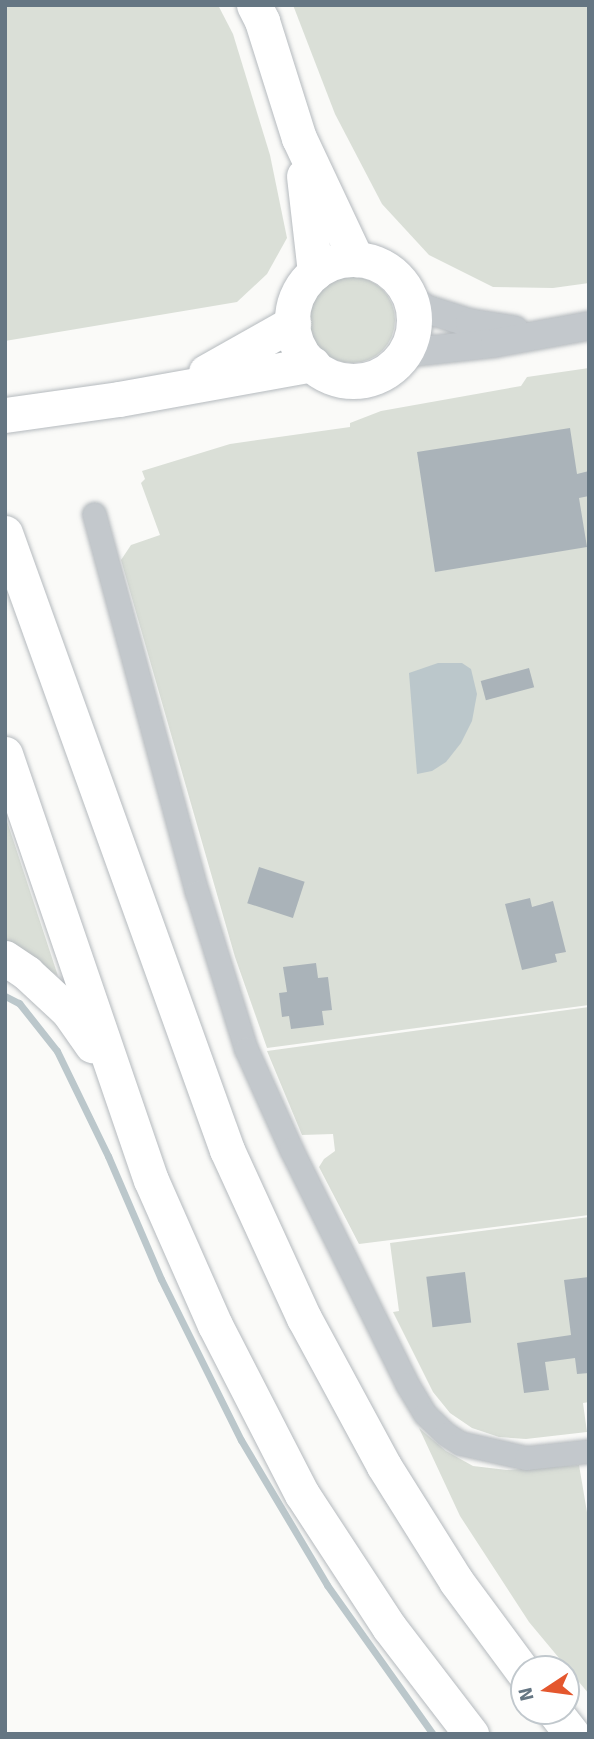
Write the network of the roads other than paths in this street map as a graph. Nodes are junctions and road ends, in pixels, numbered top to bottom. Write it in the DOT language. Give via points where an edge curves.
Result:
graph roads {
  1 [pos="254,5"];
  2 [pos="299,138"];
  3 [pos="356,258"];
  4 [pos="315,272"];
  5 [pos="410,298"];
  6 [pos="293,323"];
  7 [pos="589,326"];
  8 [pos="537,335"];
  9 [pos="405,353"];
  10 [pos="313,364"];
  11 [pos="175,389"];
  12 [pos="5,415"];
  13 [pos="94,514"];
  14 [pos="5,533"];
  15 [pos="5,754"];
  16 [pos="5,958"];
  17 [pos="123,1104"];
  18 [pos="589,1451"];
  19 [pos="511,1655"];
  20 [pos="471,1734"];
  1 -- 2 [label="main road"];
  2 -- 3 [label="main road"];
  2 -- 4 [label="main road"];
  3 -- 4 [label="main road" via="333,262"];
  3 -- 5 [label="main road" via="387,268"];
  4 -- 6 [label="main road" via="302,287"];
  5 -- 8 [label="street" via="426,309 470,323"];
  5 -- 9 [label="main road" via="413,331"];
  6 -- 10 [label="main road" via="297,342"];
  6 -- 11 [label="main road"];
  7 -- 8 [label="street"];
  8 -- 9 [label="street"];
  9 -- 10 [label="main road" via="376,377 357,381 338,379"];
  10 -- 11 [label="main road"];
  11 -- 12 [label="main road"];
  13 -- 18 [label="street" via="197,892 246,1049 407,1384 425,1414 446,1434 470,1446 526,1458"];
  14 -- 19 [label="main road" via="233,1162 304,1318 384,1466 456,1581"];
  15 -- 17 [label="main road"];
  16 -- 17 [label="main road" via="68,1011"];
  17 -- 20 [label="main road" via="150,1180 215,1325 302,1494 389,1627"];
}
